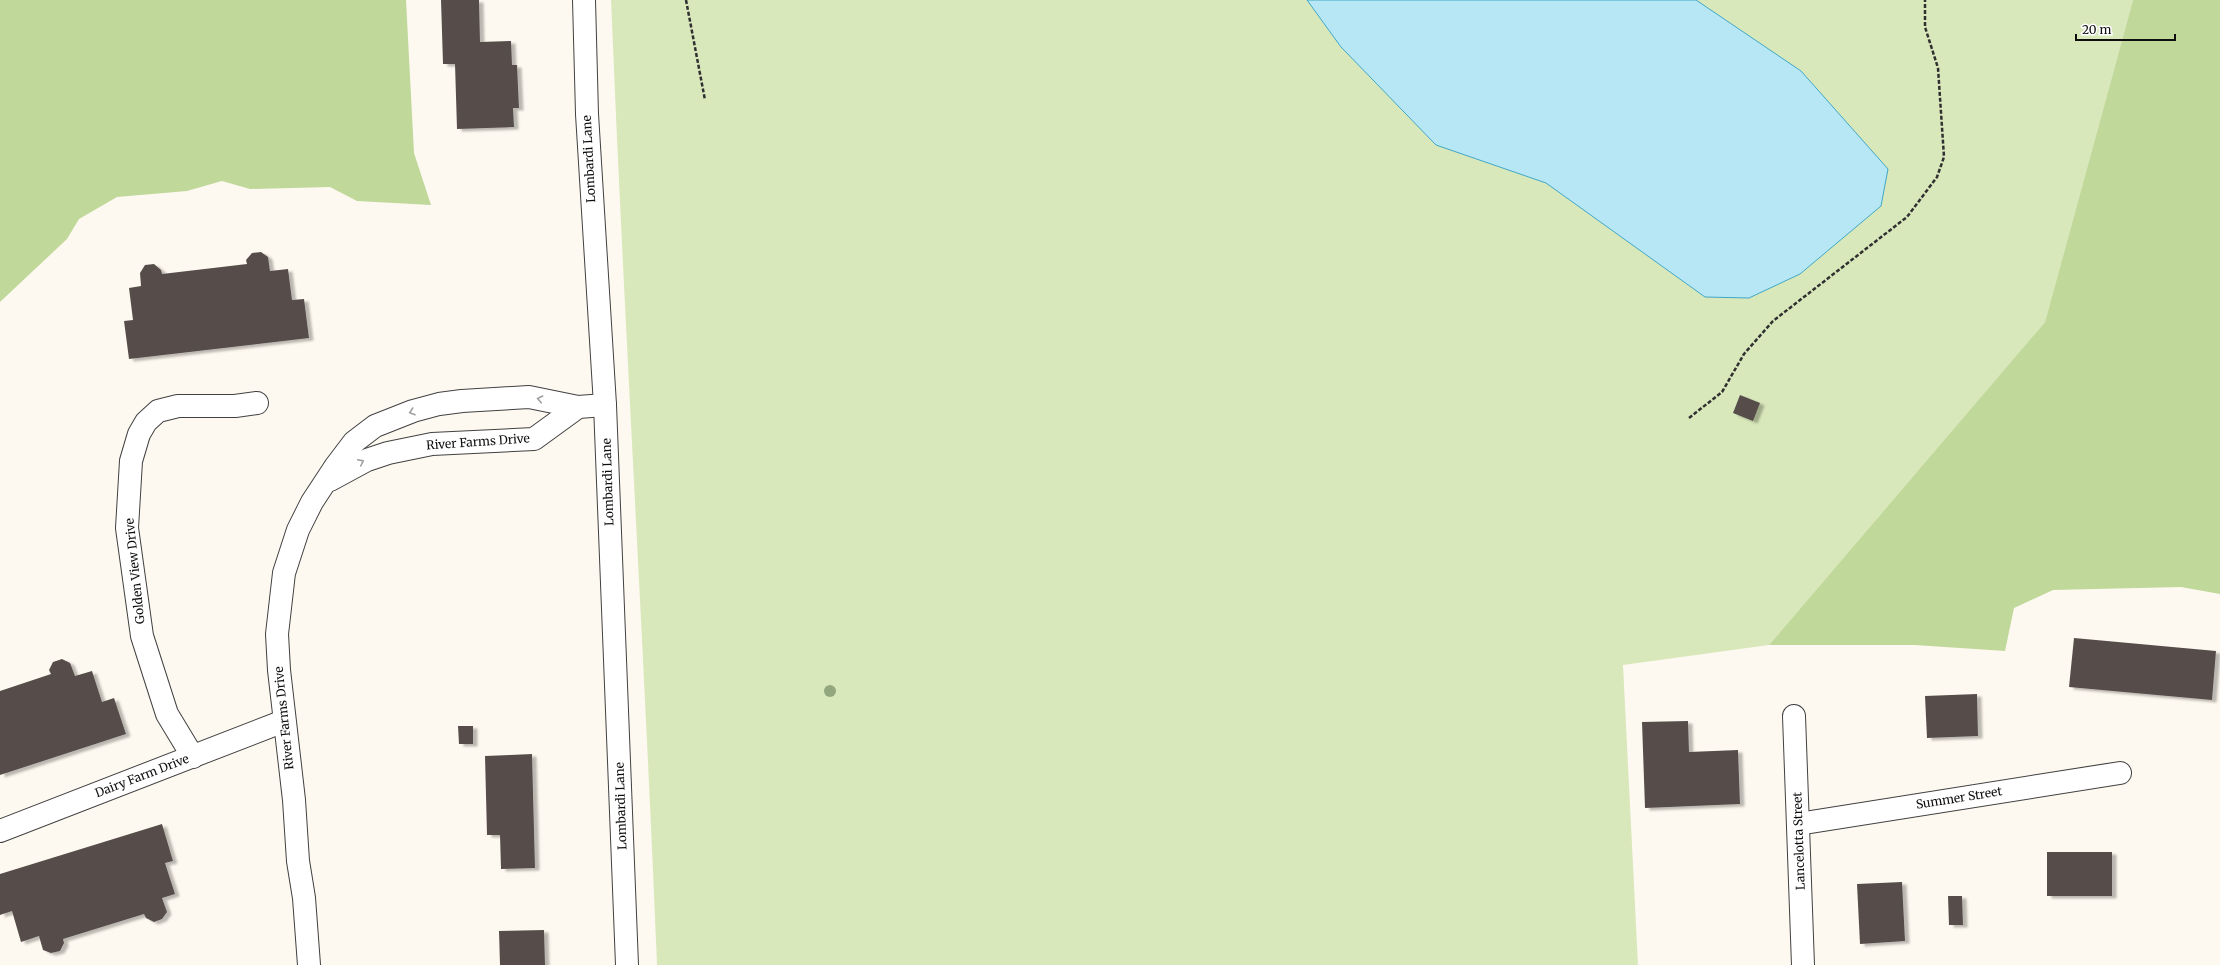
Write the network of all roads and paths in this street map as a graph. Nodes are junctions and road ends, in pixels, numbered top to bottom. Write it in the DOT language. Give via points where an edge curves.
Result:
graph roads {
  1 [pos="584,0"];
  2 [pos="686,0"];
  3 [pos="1925,0"];
  4 [pos="705,100"];
  5 [pos="257,403"];
  6 [pos="605,405"];
  7 [pos="578,408"];
  8 [pos="1689,418"];
  9 [pos="327,482"];
  10 [pos="1794,716"];
  11 [pos="284,721"];
  12 [pos="193,757"];
  13 [pos="2120,773"];
  14 [pos="1798,824"];
  15 [pos="0,831"];
  16 [pos="308,965"];
  17 [pos="627,965"];
  18 [pos="1803,965"];
  1 -- 6 [label="street, Lombardi Lane" via="587,114"];
  2 -- 4 [label="path"];
  3 -- 8 [label="path" via="1925,27 1938,68 1944,157 1937,177 1906,216 1772,321 1744,354 1722,392"];
  5 -- 12 [label="street, Golden View Drive" via="235,406 178,406 158,411 146,422 139,434 131,461 128,528 142,636 167,714"];
  6 -- 7 [label="street, River Farms Drive"];
  6 -- 17 [label="street, Lombardi Lane"];
  9 -- 7 [label="street, River Farms Drive, one-way" via="367,460 388,453 432,444 534,439"];
  7 -- 9 [label="street, River Farms Drive, one-way" via="529,397 446,403 413,411 374,426 354,442"];
  9 -- 11 [label="street, River Farms Drive" via="312,502 298,530 284,573 277,634"];
  10 -- 14 [label="street, Lancelotta Street"];
  11 -- 12 [label="street, Dairy Farm Drive"];
  11 -- 16 [label="street, River Farms Drive" via="304,898"];
  12 -- 15 [label="street, Dairy Farm Drive"];
  13 -- 14 [label="street, Summer Street"];
  14 -- 18 [label="street, Lancelotta Street"];
}
